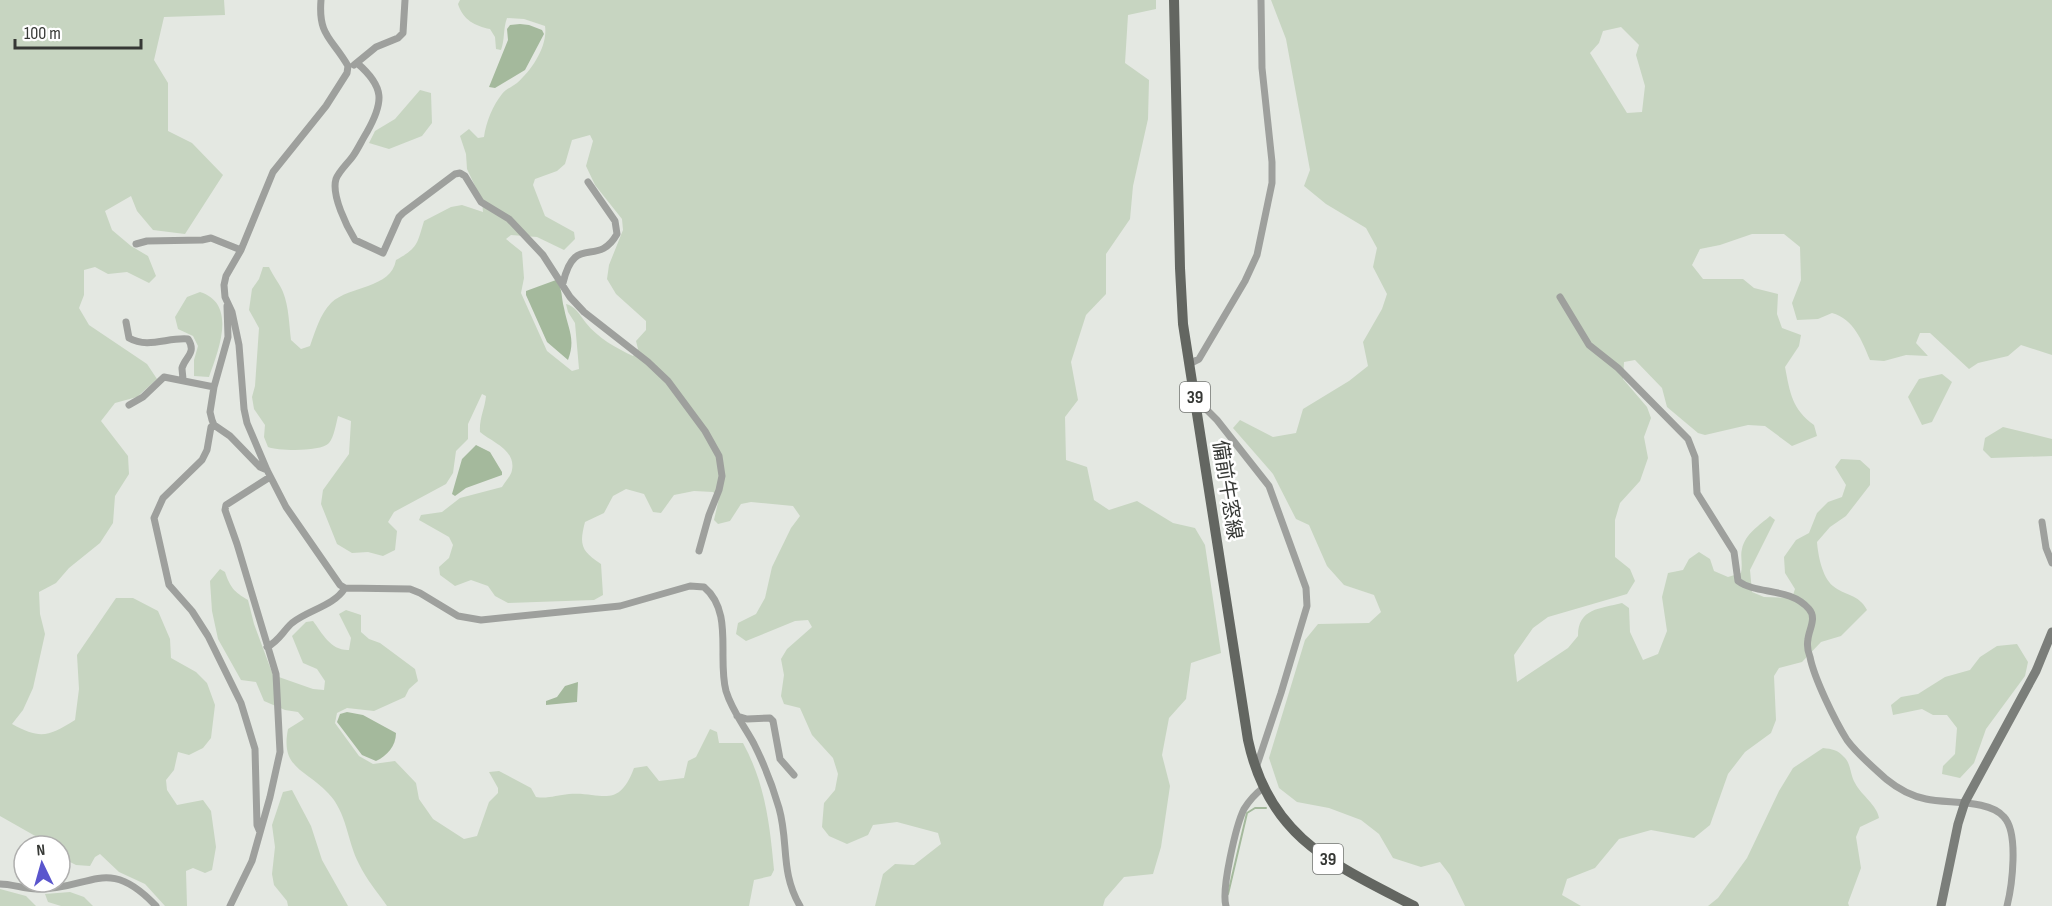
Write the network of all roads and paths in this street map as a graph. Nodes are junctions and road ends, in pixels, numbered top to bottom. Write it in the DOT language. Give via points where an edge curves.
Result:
graph roads {
  1 [pos="321,0"];
  2 [pos="405,0"];
  3 [pos="1174,0"];
  4 [pos="1261,0"];
  5 [pos="357,63"];
  6 [pos="348,66"];
  7 [pos="588,182"];
  8 [pos="136,244"];
  9 [pos="241,250"];
  10 [pos="563,283"];
  11 [pos="1560,297"];
  12 [pos="228,304"];
  13 [pos="126,322"];
  14 [pos="1189,364"];
  15 [pos="183,379"];
  16 [pos="214,387"];
  17 [pos="1196,404"];
  18 [pos="129,405"];
  19 [pos="214,425"];
  20 [pos="268,473"];
  21 [pos="2042,522"];
  22 [pos="699,551"];
  23 [pos="2052,563"];
  24 [pos="345,588"];
  25 [pos="2052,632"];
  26 [pos="267,646"];
  27 [pos="737,716"];
  28 [pos="1255,770"];
  29 [pos="794,775"];
  30 [pos="1263,788"];
  31 [pos="1965,802"];
  32 [pos="260,832"];
  33 [pos="0,884"];
  34 [pos="1225,902"];
  35 [pos="156,906"];
  36 [pos="230,906"];
  37 [pos="801,906"];
  38 [pos="1220,906"];
  39 [pos="1414,906"];
  40 [pos="1941,906"];
  41 [pos="2007,906"];
  1 -- 6 [label="street" via="324,32"];
  2 -- 5 [label="street" via="403,33 376,47"];
  3 -- 14 [label="main road, 備前牛窓線 / 39" via="1180,268"];
  4 -- 14 [label="street" via="1262,68 1272,162 1264,226 1245,281 1199,359"];
  5 -- 6 [label="street"];
  5 -- 10 [label="street" via="378,88 378,106 377,115 335,182 337,200 355,240 383,253 399,217 460,173 481,202 502,214 527,237"];
  6 -- 9 [label="street" via="326,106 273,172"];
  7 -- 10 [label="street" via="615,221 617,234 606,248 580,252 572,258"];
  8 -- 9 [label="street" via="211,238"];
  9 -- 12 [label="street" via="226,276"];
  10 -- 22 [label="street" via="584,312 668,381 719,456 722,476"];
  11 -- 31 [label="street" via="1589,345 1618,368 1688,439 1695,457 1697,493 1734,552 1738,581 1800,601 1811,611 1810,658 1848,740 1887,780 1905,792 1933,801"];
  12 -- 16 [label="street" via="226,347"];
  12 -- 20 [label="street" via="239,345 247,423"];
  13 -- 15 [label="street" via="129,338 135,341 154,344 188,339 192,352 184,364"];
  14 -- 17 [label="main road, 備前牛窓線 / 39"];
  15 -- 16 [label="street"];
  15 -- 18 [label="street" via="164,377"];
  16 -- 19 [label="street" via="210,412"];
  17 -- 28 [label="main road, 備前牛窓線 / 39"];
  17 -- 28 [label="street" via="1217,420 1269,486 1306,588 1307,606"];
  19 -- 20 [label="street"];
  19 -- 32 [label="street" via="202,460 163,498 154,518 169,585 208,636 241,703 255,749"];
  20 -- 24 [label="street" via="286,507"];
  20 -- 26 [label="street" via="226,505 225,510"];
  21 -- 23 [label="street"];
  24 -- 26 [label="street"];
  24 -- 27 [label="street" via="410,589 458,616 481,620 620,606 690,586 704,587 712,595 723,627 723,676"];
  25 -- 31 [label="street" via="2036,671"];
  26 -- 32 [label="street" via="277,683 280,752"];
  27 -- 29 [label="street" via="773,721 780,759"];
  27 -- 37 [label="street" via="758,754 779,808 789,883"];
  28 -- 30 [label="main road, 備前牛窓線 / 39"];
  30 -- 34 [label="street" via="1243,811"];
  30 -- 39 [label="main road, 備前牛窓線 / 39" via="1300,837 1337,866"];
  31 -- 40 [label="street"];
  31 -- 41 [label="street" via="1997,811 2009,824 2013,868"];
  32 -- 36 [label="street" via="252,861"];
  33 -- 35 [label="street" via="37,890 113,877"];
  34 -- 38 [label="street"];
}
